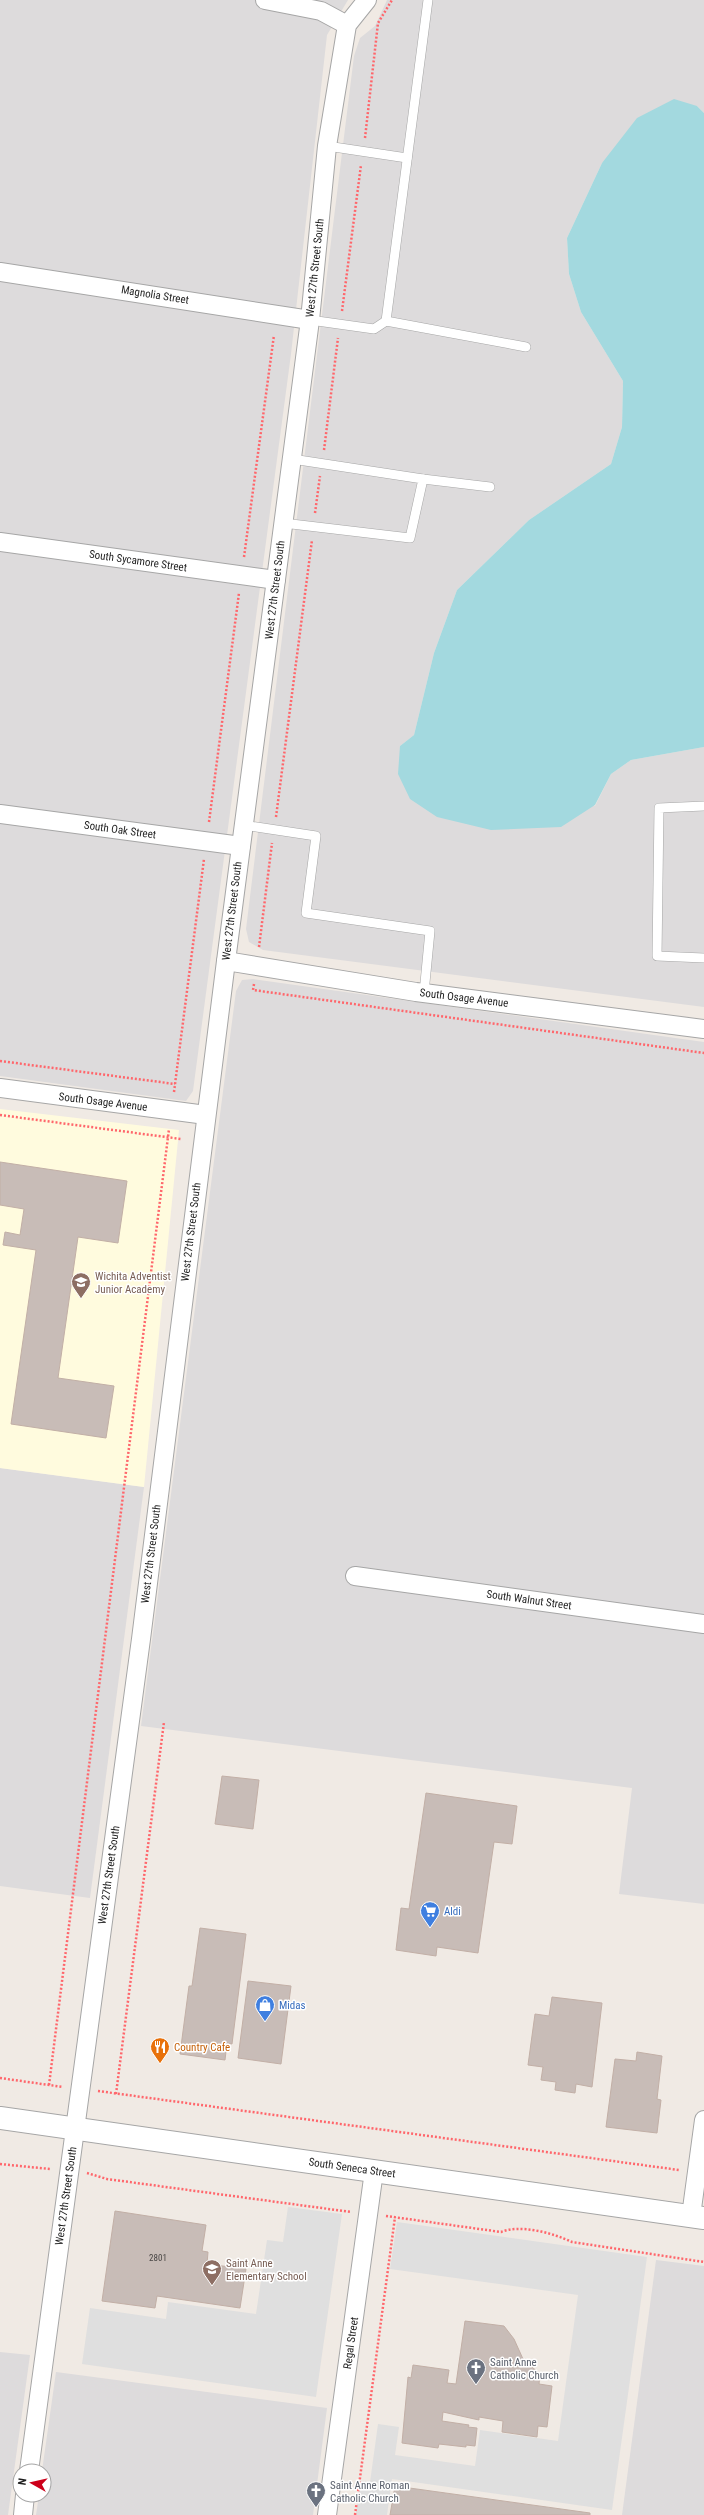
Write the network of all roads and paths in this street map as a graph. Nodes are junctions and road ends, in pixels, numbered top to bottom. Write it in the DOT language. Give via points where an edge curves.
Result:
graph roads {
  1 [pos="265,0"];
  2 [pos="367,0"];
  3 [pos="392,0"];
  4 [pos="428,0"];
  5 [pos="347,25"];
  6 [pos="327,146"];
  7 [pos="363,151"];
  8 [pos="407,158"];
  9 [pos="0,272"];
  10 [pos="310,320"];
  11 [pos="386,321"];
  12 [pos="340,324"];
  13 [pos="274,335"];
  14 [pos="526,347"];
  15 [pos="292,459"];
  16 [pos="322,464"];
  17 [pos="423,479"];
  18 [pos="490,487"];
  19 [pos="283,523"];
  20 [pos="314,527"];
  21 [pos="0,542"];
  22 [pos="242,575"];
  23 [pos="276,580"];
  24 [pos="704,806"];
  25 [pos="0,814"];
  26 [pos="244,825"];
  27 [pos="274,830"];
  28 [pos="207,842"];
  29 [pos="240,846"];
  30 [pos="704,958"];
  31 [pos="226,961"];
  32 [pos="256,966"];
  33 [pos="424,993"];
  34 [pos="704,1029"];
  35 [pos="704,1053"];
  36 [pos="0,1061"];
  37 [pos="175,1084"];
  38 [pos="0,1088"];
  39 [pos="172,1110"];
  40 [pos="0,1115"];
  41 [pos="206,1115"];
  42 [pos="168,1137"];
  43 [pos="181,1139"];
  44 [pos="355,1576"];
  45 [pos="704,1624"];
  46 [pos="164,1722"];
  47 [pos="0,2078"];
  48 [pos="49,2085"];
  49 [pos="80,2089"];
  50 [pos="116,2094"];
  51 [pos="0,2118"];
  52 [pos="704,2120"];
  53 [pos="75,2128"];
  54 [pos="374,2171"];
  55 [pos="697,2173"];
  56 [pos="698,2217"];
  57 [pos="395,2218"];
  58 [pos="30,2463"];
  59 [pos="24,2503"];
  60 [pos="23,2515"];
  61 [pos="327,2515"];
  62 [pos="354,2515"];
  1 -- 5 [label="street" via="321,11"];
  2 -- 5 [label="street, West 27th Street South"];
  3 -- 7 [label="path" via="378,23"];
  4 -- 8 [label="lane"];
  5 -- 6 [label="street, West 27th Street South"];
  6 -- 7 [label="lane"];
  6 -- 10 [label="street, West 27th Street South"];
  7 -- 8 [label="lane"];
  7 -- 12 [label="path"];
  8 -- 11 [label="lane"];
  9 -- 10 [label="street, Magnolia Street"];
  10 -- 12 [label="lane"];
  10 -- 15 [label="street, West 27th Street South"];
  11 -- 12 [label="lane" via="374,329"];
  11 -- 14 [label="lane"];
  12 -- 16 [label="path"];
  13 -- 22 [label="path"];
  15 -- 16 [label="lane"];
  15 -- 19 [label="street, West 27th Street South"];
  16 -- 17 [label="lane"];
  16 -- 20 [label="path"];
  17 -- 18 [label="lane"];
  17 -- 20 [label="lane" via="410,538"];
  19 -- 20 [label="lane"];
  19 -- 23 [label="street, West 27th Street South"];
  20 -- 27 [label="path"];
  21 -- 22 [label="street, South Sycamore Street"];
  22 -- 23 [label="street, South Sycamore Street"];
  22 -- 28 [label="path"];
  23 -- 26 [label="street, West 27th Street South"];
  24 -- 30 [label="lane" via="659,808 657,956"];
  25 -- 28 [label="street, South Oak Street"];
  26 -- 27 [label="lane"];
  26 -- 29 [label="street, West 27th Street South"];
  27 -- 32 [label="path"];
  27 -- 33 [label="lane" via="316,836 306,913 430,931"];
  28 -- 29 [label="street, South Oak Street"];
  28 -- 37 [label="path"];
  29 -- 31 [label="street, West 27th Street South"];
  31 -- 32 [label="street, South Osage Avenue"];
  31 -- 41 [label="street, West 27th Street South"];
  32 -- 33 [label="street, South Osage Avenue"];
  32 -- 35 [label="path" via="253,990"];
  33 -- 34 [label="street, South Osage Avenue"];
  36 -- 37 [label="path"];
  37 -- 39 [label="path"];
  38 -- 39 [label="street, South Osage Avenue"];
  39 -- 41 [label="street, South Osage Avenue"];
  39 -- 42 [label="path"];
  40 -- 42 [label="path"];
  41 -- 49 [label="street, West 27th Street South" via="140,1647"];
  42 -- 43 [label="path"];
  42 -- 48 [label="path"];
  44 -- 45 [label="street, South Walnut Street"];
  46 -- 50 [label="path"];
  47 -- 48 [label="path"];
  48 -- 49 [label="path"];
  49 -- 50 [label="path"];
  49 -- 53 [label="street, West 27th Street South"];
  50 -- 55 [label="path"];
  51 -- 53 [label="street, South Seneca Street"];
  52 -- 55 [label="street"];
  53 -- 54 [label="street, South Seneca Street"];
  53 -- 58 [label="street, West 27th Street South"];
  54 -- 56 [label="street, South Seneca Street"];
  54 -- 61 [label="street, Regal Street"];
  55 -- 56 [label="street"];
  57 -- 62 [label="path"];
  59 -- 60 [label="street"];
}
